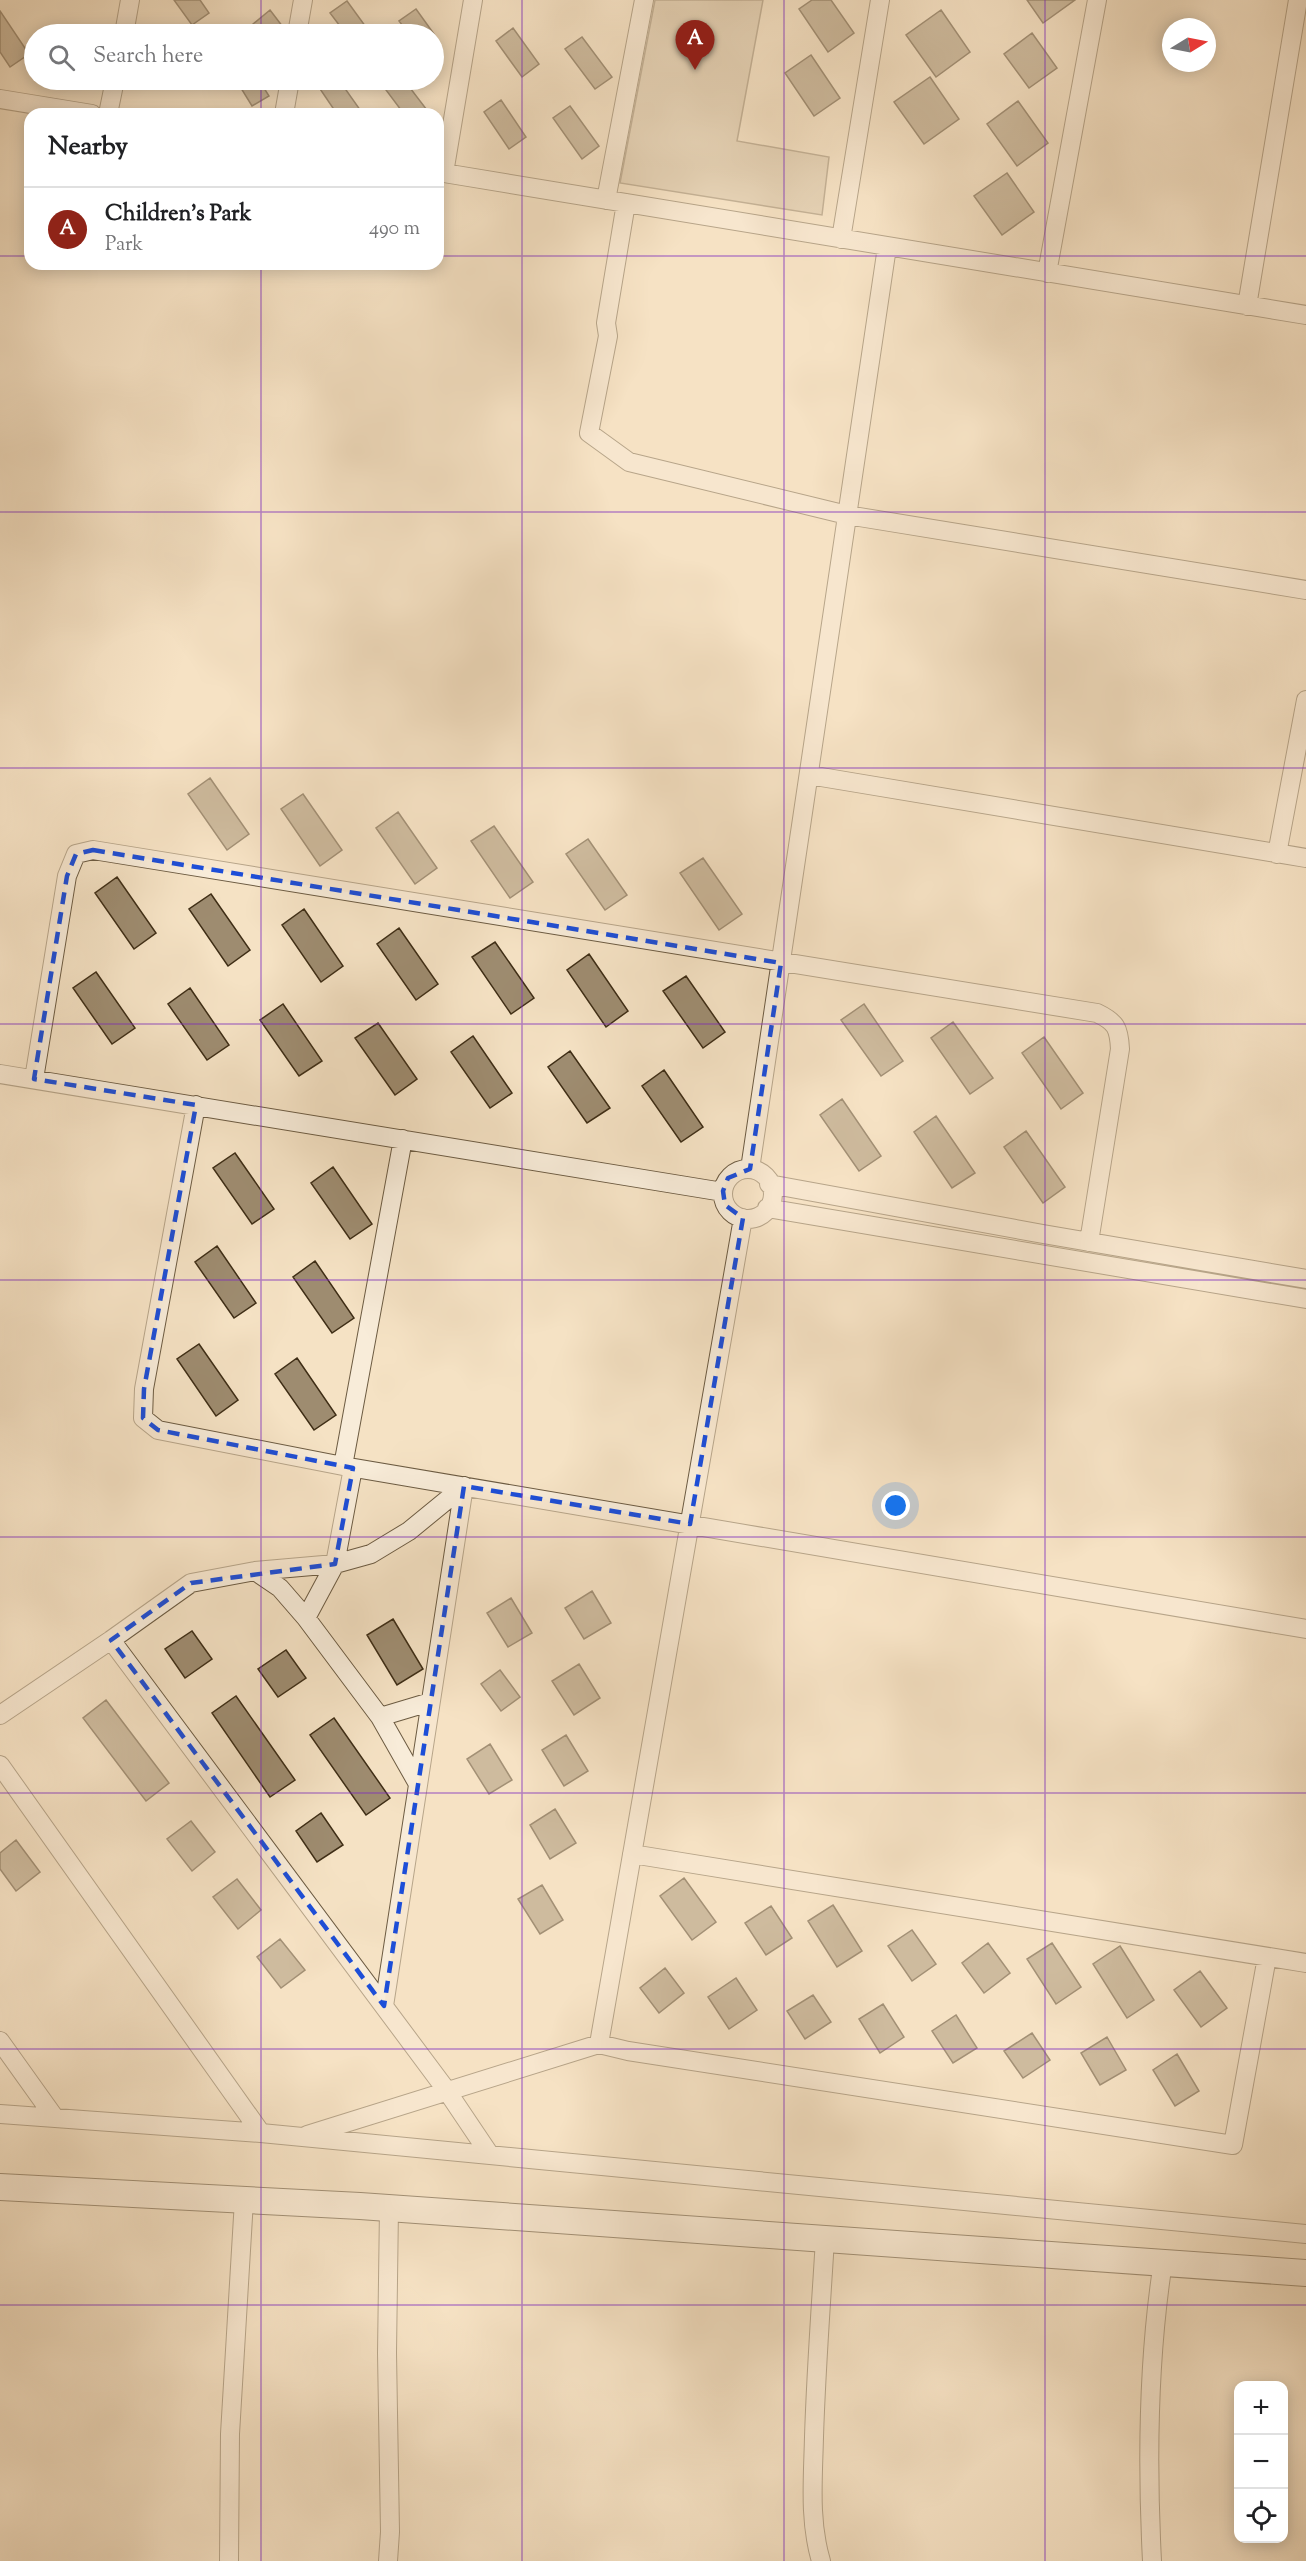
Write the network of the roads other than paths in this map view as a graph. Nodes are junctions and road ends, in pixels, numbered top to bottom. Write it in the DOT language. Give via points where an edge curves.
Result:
graph roads {
  1 [pos="130,0"];
  2 [pos="303,0"];
  3 [pos="473,0"];
  4 [pos="644,0"];
  5 [pos="880,0"];
  6 [pos="1097,0"];
  7 [pos="1298,0"];
  8 [pos="126,24"];
  9 [pos="299,24"];
  10 [pos="113,90"];
  11 [pos="288,90"];
  12 [pos="0,99"];
  13 [pos="55,108"];
  14 [pos="109,108"];
  15 [pos="285,108"];
  16 [pos="444,156"];
  17 [pos="444,173"];
  18 [pos="606,200"];
  19 [pos="626,203"];
  20 [pos="841,239"];
  21 [pos="887,247"];
  22 [pos="1047,273"];
  23 [pos="1247,306"];
  24 [pos="1306,315"];
  25 [pos="847,515"];
  26 [pos="1306,590"];
  27 [pos="1306,700"];
  28 [pos="809,776"];
  29 [pos="1277,854"];
  30 [pos="1306,858"];
  31 [pos="781,963"];
  32 [pos="0,1074"];
  33 [pos="34,1079"];
  34 [pos="196,1105"];
  35 [pos="403,1139"];
  36 [pos="750,1170"];
  37 [pos="769,1184"];
  38 [pos="723,1192"];
  39 [pos="767,1208"];
  40 [pos="743,1218"];
  41 [pos="1089,1242"];
  42 [pos="1306,1279"];
  43 [pos="1306,1299"];
  44 [pos="348,1467"];
  45 [pos="464,1486"];
  46 [pos="690,1524"];
  47 [pos="335,1564"];
  48 [pos="255,1571"];
  49 [pos="306,1618"];
  50 [pos="1306,1629"];
  51 [pos="111,1640"];
  52 [pos="430,1702"];
  53 [pos="0,1715"];
  54 [pos="380,1717"];
  55 [pos="0,1765"];
  56 [pos="418,1784"];
  57 [pos="7,1791"];
  58 [pos="632,1854"];
  59 [pos="1267,1957"];
  60 [pos="1306,1964"];
  61 [pos="384,2006"];
  62 [pos="0,2042"];
  63 [pos="599,2044"];
  64 [pos="447,2091"];
  65 [pos="0,2114"];
  66 [pos="55,2118"];
  67 [pos="261,2133"];
  68 [pos="300,2137"];
  69 [pos="490,2155"];
  70 [pos="0,2187"];
  71 [pos="244,2200"];
  72 [pos="389,2208"];
  73 [pos="1306,2234"];
  74 [pos="825,2239"];
  75 [pos="1163,2262"];
  76 [pos="1306,2273"];
  77 [pos="229,2561"];
  78 [pos="388,2561"];
  79 [pos="821,2561"];
  80 [pos="1152,2561"];
  1 -- 8 [label="street"];
  2 -- 9 [label="street"];
  3 -- 16 [label="street"];
  4 -- 18 [label="street"];
  5 -- 20 [label="street"];
  6 -- 22 [label="street"];
  7 -- 23 [label="street"];
  10 -- 14 [label="street"];
  11 -- 15 [label="street"];
  12 -- 13 [label="street"];
  17 -- 18 [label="street"];
  18 -- 19 [label="street"];
  19 -- 20 [label="street"];
  19 -- 25 [label="street" via="606,323 608,336 589,433 629,462"];
  20 -- 21 [label="street"];
  21 -- 22 [label="street"];
  21 -- 25 [label="street"];
  22 -- 23 [label="street"];
  23 -- 24 [label="street"];
  25 -- 26 [label="street"];
  25 -- 28 [label="street"];
  27 -- 29 [label="street"];
  28 -- 29 [label="street"];
  28 -- 31 [label="street"];
  29 -- 30 [label="street"];
  31 -- 33 [label="street" via="93,850 76,854 68,876"];
  31 -- 36 [label="street"];
  31 -- 41 [label="street" via="1097,1013 1110,1019 1119,1033 1120,1049"];
  32 -- 33 [label="street"];
  33 -- 34 [label="street"];
  34 -- 35 [label="street"];
  34 -- 44 [label="street" via="144,1389 143,1418 158,1430"];
  35 -- 38 [label="street"];
  35 -- 44 [label="street"];
  36 -- 37 [label="street" via="766,1177"];
  36 -- 38 [label="street" via="740,1170 728,1178"];
  37 -- 39 [label="street" via="771,1204"];
  37 -- 41 [label="street"];
  38 -- 40 [label="street" via="725,1205 734,1216"];
  39 -- 40 [label="street" via="761,1215"];
  39 -- 43 [label="street"];
  40 -- 46 [label="street"];
  41 -- 42 [label="street"];
  44 -- 45 [label="street"];
  44 -- 47 [label="street"];
  45 -- 46 [label="street"];
  45 -- 47 [label="street" via="409,1531 371,1554"];
  45 -- 52 [label="street"];
  46 -- 50 [label="street"];
  46 -- 58 [label="street"];
  47 -- 48 [label="street"];
  47 -- 49 [label="street"];
  48 -- 49 [label="street" via="280,1588"];
  48 -- 51 [label="street" via="191,1583"];
  49 -- 54 [label="street"];
  51 -- 53 [label="street"];
  51 -- 61 [label="street"];
  52 -- 54 [label="street"];
  52 -- 56 [label="street"];
  54 -- 56 [label="street"];
  55 -- 57 [label="street"];
  56 -- 61 [label="street"];
  57 -- 67 [label="street"];
  58 -- 59 [label="street"];
  58 -- 63 [label="street"];
  59 -- 60 [label="street"];
  59 -- 63 [label="street" via="1233,2145"];
  61 -- 64 [label="street"];
  62 -- 66 [label="street"];
  63 -- 64 [label="street"];
  64 -- 68 [label="street"];
  64 -- 69 [label="street"];
  65 -- 66 [label="street"];
  66 -- 67 [label="street"];
  67 -- 68 [label="street"];
  68 -- 69 [label="street"];
  69 -- 73 [label="street"];
  70 -- 71 [label="street"];
  71 -- 72 [label="street"];
  71 -- 77 [label="street" via="230,2434"];
  72 -- 74 [label="street"];
  72 -- 78 [label="street"];
  74 -- 75 [label="street"];
  74 -- 79 [label="street" via="812,2482 814,2538"];
  75 -- 76 [label="street"];
  75 -- 80 [label="street" via="1151,2382"];
}
